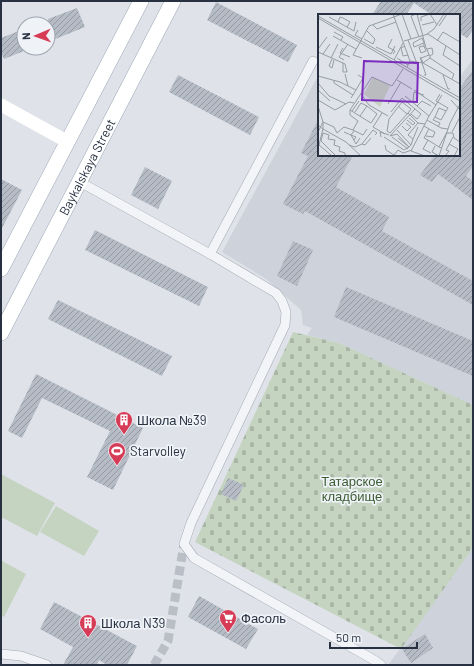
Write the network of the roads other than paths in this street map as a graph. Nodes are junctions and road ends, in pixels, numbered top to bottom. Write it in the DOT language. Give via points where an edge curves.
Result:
graph roads {
  1 [pos="141,1"];
  2 [pos="173,1"];
  3 [pos="313,61"];
  4 [pos="1,105"];
  5 [pos="68,142"];
  6 [pos="80,182"];
  7 [pos="210,254"];
  8 [pos="1,269"];
  9 [pos="1,333"];
  10 [pos="1,654"];
  11 [pos="47,665"];
  12 [pos="382,665"];
  1 -- 5 [label="main road"];
  2 -- 6 [label="main road, Baykalskaya Street"];
  3 -- 7 [label="street"];
  4 -- 5 [label="street"];
  5 -- 8 [label="main road"];
  6 -- 7 [label="street"];
  6 -- 9 [label="main road, Baykalskaya Street"];
  7 -- 12 [label="street" via="276,293 286,312 285,325 191,523 184,544 194,558"];
  10 -- 11 [label="street" via="21,656"];
}
